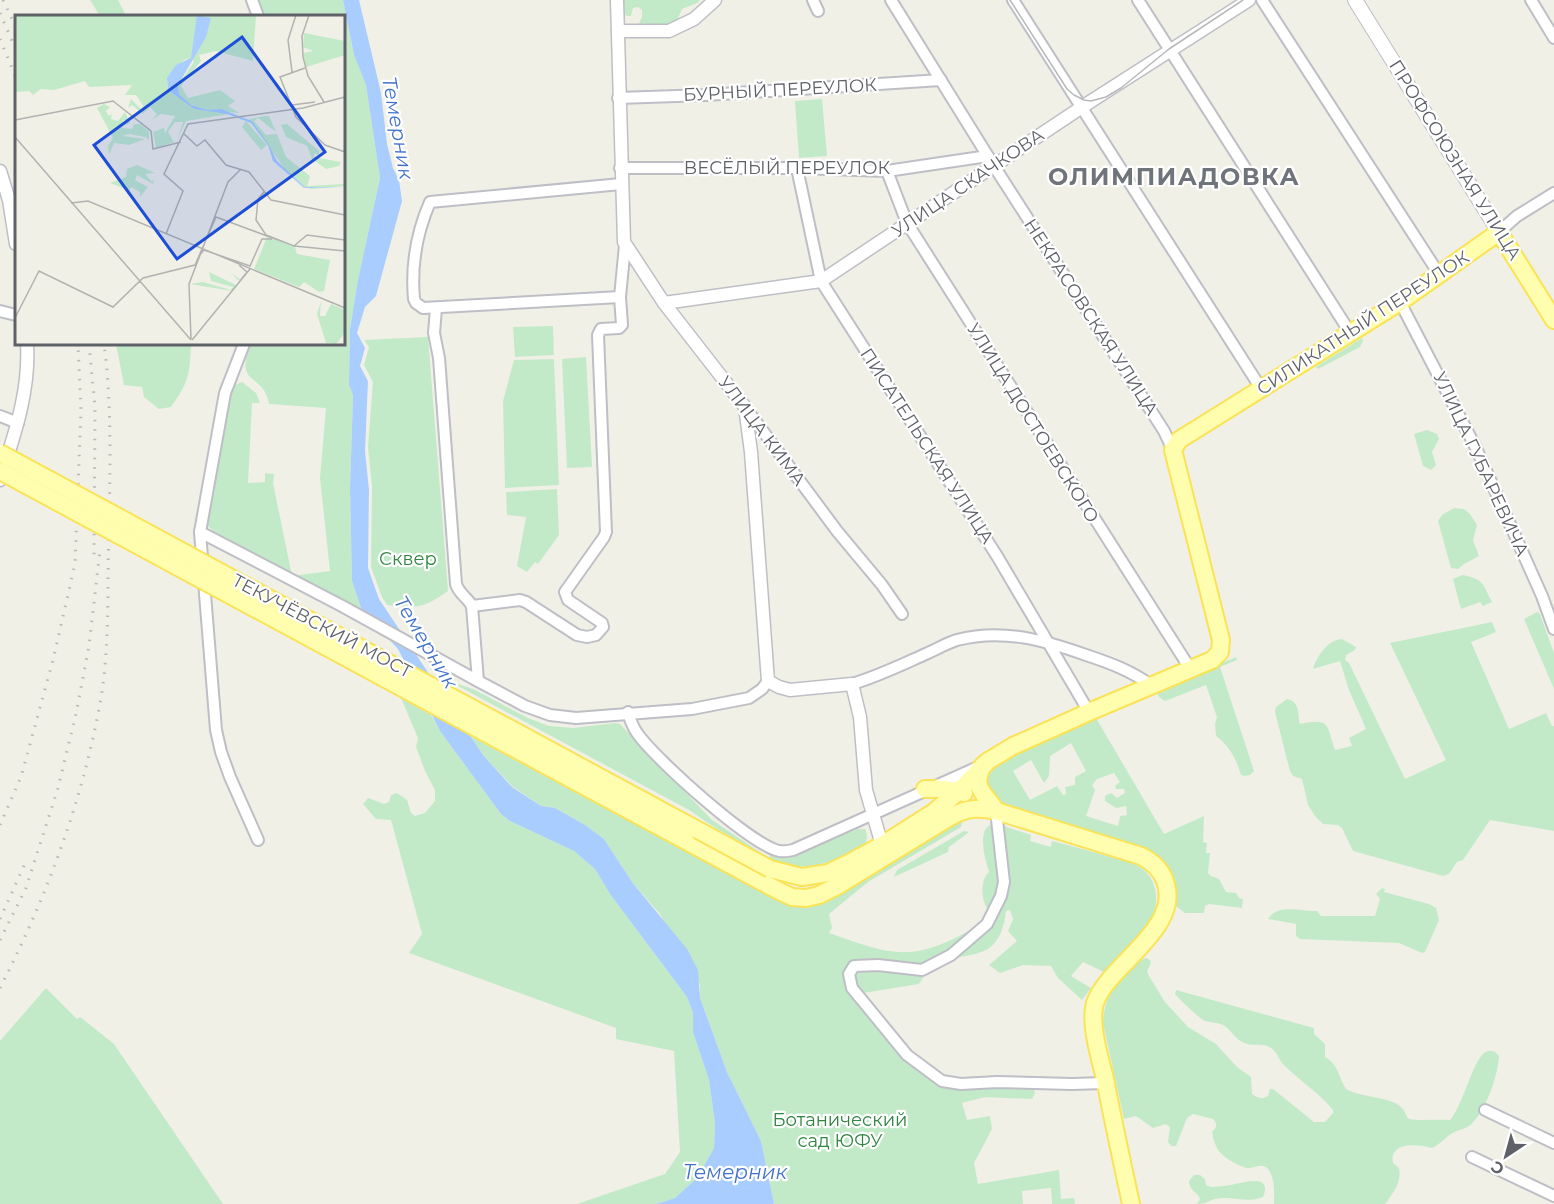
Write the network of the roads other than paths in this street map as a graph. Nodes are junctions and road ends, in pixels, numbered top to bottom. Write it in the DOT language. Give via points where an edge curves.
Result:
graph roads {
  1 [pos="252,0"];
  2 [pos="617,0"];
  3 [pos="715,0"];
  4 [pos="813,0"];
  5 [pos="891,0"];
  6 [pos="1012,0"];
  7 [pos="1138,0"];
  8 [pos="1249,0"];
  9 [pos="1262,0"];
  10 [pos="1355,0"];
  11 [pos="1531,0"];
  12 [pos="818,11"];
  13 [pos="258,15"];
  14 [pos="618,32"];
  15 [pos="1554,38"];
  16 [pos="1170,51"];
  17 [pos="941,80"];
  18 [pos="618,98"];
  19 [pos="1082,107"];
  20 [pos="991,161"];
  21 [pos="620,168"];
  22 [pos="796,168"];
  23 [pos="0,171"];
  24 [pos="887,171"];
  25 [pos="621,184"];
  26 [pos="1554,193"];
  27 [pos="4,200"];
  28 [pos="907,223"];
  29 [pos="1499,232"];
  30 [pos="15,240"];
  31 [pos="624,245"];
  32 [pos="1439,274"];
  33 [pos="821,281"];
  34 [pos="620,297"];
  35 [pos="1400,302"];
  36 [pos="664,303"];
  37 [pos="436,308"];
  38 [pos="0,311"];
  39 [pos="15,315"];
  40 [pos="1554,320"];
  41 [pos="1351,334"];
  42 [pos="27,345"];
  43 [pos="244,345"];
  44 [pos="1262,390"];
  45 [pos="745,407"];
  46 [pos="0,416"];
  47 [pos="18,423"];
  48 [pos="1173,450"];
  49 [pos="0,453"];
  50 [pos="0,471"];
  51 [pos="0,480"];
  52 [pos="200,532"];
  53 [pos="1554,592"];
  54 [pos="1542,596"];
  55 [pos="472,606"];
  56 [pos="902,614"];
  57 [pos="1554,629"];
  58 [pos="1050,643"];
  59 [pos="1191,670"];
  60 [pos="478,681"];
  61 [pos="768,681"];
  62 [pos="852,684"];
  63 [pos="1152,686"];
  64 [pos="628,712"];
  65 [pos="1089,712"];
  66 [pos="984,764"];
  67 [pos="925,789"];
  68 [pos="953,802"];
  69 [pos="996,811"];
  70 [pos="872,815"];
  71 [pos="258,840"];
  72 [pos="882,845"];
  73 [pos="766,875"];
  74 [pos="1106,1083"];
  75 [pos="1485,1110"];
  76 [pos="1554,1143"];
  77 [pos="1472,1157"];
  78 [pos="1554,1196"];
  79 [pos="1131,1204"];
  1 -- 13 [label="street"];
  2 -- 14 [label="street"];
  3 -- 14 [label="street" via="694,18 669,31"];
  4 -- 12 [label="street"];
  5 -- 17 [label="street, НЕКРАСОВСКАЯ УЛИЦА"];
  6 -- 19 [label="street"];
  7 -- 16 [label="street"];
  8 -- 16 [label="street, УЛИЦА СКАЧКОВА"];
  9 -- 32 [label="street"];
  10 -- 29 [label="main road, ПРОФСОЮЗНАЯ УЛИЦА"];
  11 -- 15 [label="street"];
  14 -- 18 [label="street"];
  16 -- 19 [label="street, УЛИЦА СКАЧКОВА"];
  16 -- 41 [label="street"];
  17 -- 18 [label="street, БУРНЫЙ ПЕРЕУЛОК"];
  17 -- 20 [label="street, НЕКРАСОВСКАЯ УЛИЦА"];
  18 -- 21 [label="street"];
  19 -- 20 [label="street, УЛИЦА СКАЧКОВА"];
  19 -- 44 [label="street"];
  20 -- 24 [label="street, ВЕСЁЛЫЙ ПЕРЕУЛОК"];
  20 -- 28 [label="street, УЛИЦА СКАЧКОВА"];
  20 -- 48 [label="street, НЕКРАСОВСКАЯ УЛИЦА"];
  21 -- 22 [label="street, ВЕСЁЛЫЙ ПЕРЕУЛОК"];
  21 -- 25 [label="street"];
  22 -- 24 [label="street, ВЕСЁЛЫЙ ПЕРЕУЛОК"];
  22 -- 33 [label="street, ПИСАТЕЛЬСКАЯ УЛИЦА"];
  23 -- 27 [label="street"];
  24 -- 28 [label="street, УЛИЦА ДОСТОЕВСКОГО"];
  25 -- 31 [label="street"];
  25 -- 37 [label="street" via="430,202 413,258 412,278 418,306"];
  26 -- 29 [label="street, СИЛИКАТНЫЙ ПЕРЕУЛОК"];
  27 -- 30 [label="street"];
  28 -- 33 [label="street, УЛИЦА СКАЧКОВА"];
  28 -- 59 [label="street, УЛИЦА ДОСТОЕВСКОГО"];
  29 -- 32 [label="main road, СИЛИКАТНЫЙ ПЕРЕУЛОК"];
  29 -- 40 [label="main road, ПРОФСОЮЗНАЯ УЛИЦА"];
  31 -- 34 [label="street"];
  31 -- 36 [label="street, УЛИЦА КИМА"];
  32 -- 35 [label="main road, СИЛИКАТНЫЙ ПЕРЕУЛОК"];
  33 -- 36 [label="street, УЛИЦА СКАЧКОВА"];
  33 -- 58 [label="street, ПИСАТЕЛЬСКАЯ УЛИЦА"];
  34 -- 37 [label="street"];
  34 -- 55 [label="street" via="621,327 601,329 598,334 606,532 565,592 568,600 602,622 603,627 596,635 582,636 520,600"];
  35 -- 41 [label="main road, СИЛИКАТНЫЙ ПЕРЕУЛОК"];
  35 -- 54 [label="street, УЛИЦА ГУБАРЕВИЧА" via="1476,448"];
  36 -- 45 [label="street, УЛИЦА КИМА"];
  37 -- 55 [label="street" via="434,333 456,584"];
  38 -- 39 [label="street"];
  41 -- 44 [label="main road, СИЛИКАТНЫЙ ПЕРЕУЛОК"];
  42 -- 47 [label="street" via="26,388"];
  43 -- 52 [label="street" via="225,393"];
  44 -- 48 [label="main road, СИЛИКАТНЫЙ ПЕРЕУЛОК" via="1179,440"];
  45 -- 56 [label="street, УЛИЦА КИМА"];
  45 -- 61 [label="street"];
  46 -- 47 [label="street"];
  47 -- 51 [label="street"];
  48 -- 59 [label="main road, НЕКРАСОВСКАЯ УЛИЦА" via="1221,640 1220,652"];
  49 -- 73 [label="main road, ТЕКУЧЁВСКИЙ МОСТ, bridge"];
  50 -- 73 [label="main road, ТЕКУЧЁВСКИЙ МОСТ, bridge"];
  52 -- 60 [label="street"];
  52 -- 71 [label="street" via="216,730 227,769"];
  53 -- 54 [label="street"];
  54 -- 57 [label="street, УЛИЦА ГУБАРЕВИЧА"];
  55 -- 60 [label="street"];
  58 -- 62 [label="street" via="1011,635 956,640"];
  58 -- 63 [label="street" via="1122,668"];
  58 -- 65 [label="street, ПИСАТЕЛЬСКАЯ УЛИЦА"];
  59 -- 63 [label="main road"];
  60 -- 64 [label="street" via="549,715 576,718"];
  61 -- 62 [label="street" via="790,690"];
  61 -- 64 [label="street" via="749,698 692,709"];
  62 -- 70 [label="street"];
  63 -- 65 [label="main road"];
  64 -- 70 [label="street" via="639,736 710,804 777,851 793,850"];
  65 -- 66 [label="main road" via="1013,746"];
  66 -- 67 [label="street"];
  66 -- 68 [label="main road"];
  66 -- 69 [label="main road" via="979,787"];
  67 -- 68 [label="main road"];
  67 -- 70 [label="street"];
  68 -- 69 [label="main road"];
  68 -- 69 [label="main road" via="969,809"];
  68 -- 72 [label="main road"];
  68 -- 73 [label="main road" via="839,885 819,895 792,897"];
  69 -- 74 [label="main road" via="1141,856 1159,868 1165,880 1167,896 1161,919 1095,1003 1094,1021"];
  69 -- 74 [label="street" via="1004,882 987,924 951,956 922,970 854,966 849,974 852,987 907,1055 942,1081"];
  70 -- 72 [label="street"];
  72 -- 73 [label="main road" via="828,873 802,877"];
  74 -- 79 [label="main road"];
  75 -- 76 [label="street"];
  77 -- 78 [label="street"];
}
